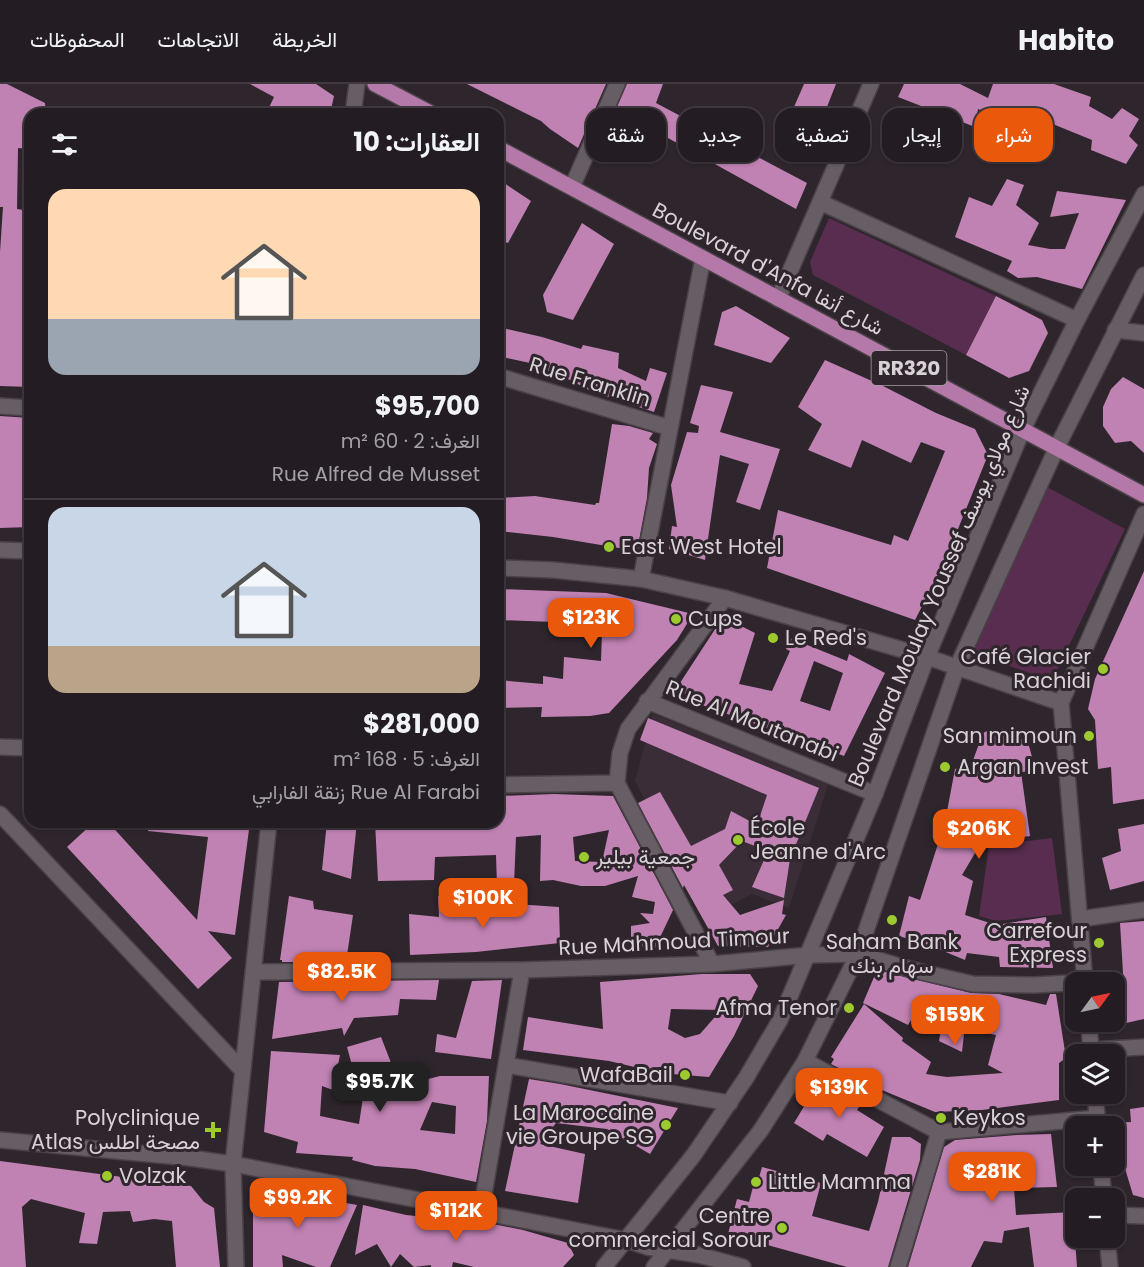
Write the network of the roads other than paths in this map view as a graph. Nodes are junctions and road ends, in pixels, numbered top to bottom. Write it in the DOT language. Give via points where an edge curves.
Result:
graph roads {
  1 [pos="357,84"];
  2 [pos="375,84"];
  3 [pos="617,84"];
  4 [pos="870,84"];
  5 [pos="354,108"];
  6 [pos="421,108"];
  7 [pos="504,151"];
  8 [pos="572,187"];
  9 [pos="1144,194"];
  10 [pos="820,201"];
  11 [pos="703,258"];
  12 [pos="1144,275"];
  13 [pos="778,299"];
  14 [pos="1077,320"];
  15 [pos="1115,330"];
  16 [pos="1144,333"];
  17 [pos="504,378"];
  18 [pos="0,406"];
  19 [pos="24,408"];
  20 [pos="670,428"];
  21 [pos="1023,429"];
  22 [pos="1057,447"];
  23 [pos="1144,495"];
  24 [pos="1144,514"];
  25 [pos="0,550"];
  26 [pos="24,551"];
  27 [pos="504,568"];
  28 [pos="641,579"];
  29 [pos="725,598"];
  30 [pos="927,657"];
  31 [pos="957,667"];
  32 [pos="647,701"];
  33 [pos="1061,703"];
  34 [pos="0,747"];
  35 [pos="24,748"];
  36 [pos="617,783"];
  37 [pos="504,785"];
  38 [pos="875,794"];
  39 [pos="0,814"];
  40 [pos="268,828"];
  41 [pos="1144,910"];
  42 [pos="1080,919"];
  43 [pos="858,954"];
  44 [pos="809,955"];
  45 [pos="712,964"];
  46 [pos="522,970"];
  47 [pos="253,972"];
  48 [pos="1084,972"];
  49 [pos="1065,983"];
  50 [pos="1144,1047"];
  51 [pos="1125,1049"];
  52 [pos="806,1061"];
  53 [pos="506,1065"];
  54 [pos="243,1071"];
  55 [pos="730,1103"];
  56 [pos="1065,1124"];
  57 [pos="939,1132"];
  58 [pos="0,1140"];
  59 [pos="232,1164"];
  60 [pos="481,1212"];
  61 [pos="1125,1215"];
  62 [pos="1144,1216"];
  63 [pos="626,1240"];
  64 [pos="1108,1248"];
  65 [pos="668,1251"];
  66 [pos="236,1267"];
  67 [pos="604,1267"];
  68 [pos="654,1267"];
  69 [pos="743,1267"];
  70 [pos="898,1267"];
  71 [pos="1110,1267"];
  1 -- 5 [label="street"];
  2 -- 6 [label="main road"];
  3 -- 8 [label="street"];
  4 -- 10 [label="street"];
  7 -- 8 [label="main road, Boulevard d'Anfa شارع أنفا / RR320"];
  8 -- 11 [label="main road, Boulevard d'Anfa شارع أنفا / RR320"];
  9 -- 14 [label="street, Boulevard Moulay Youssef شارع مولاي يوسف"];
  10 -- 13 [label="street"];
  10 -- 14 [label="street"];
  11 -- 13 [label="main road, Boulevard d'Anfa شارع أنفا / RR320"];
  11 -- 20 [label="street"];
  12 -- 15 [label="street"];
  13 -- 21 [label="main road, Boulevard d'Anfa شارع أنفا / RR320"];
  14 -- 21 [label="street, Boulevard Moulay Youssef شارع مولاي يوسف"];
  15 -- 16 [label="street"];
  15 -- 22 [label="street"];
  17 -- 20 [label="street, Rue Franklin"];
  18 -- 19 [label="street"];
  20 -- 28 [label="street"];
  21 -- 22 [label="main road, Boulevard d'Anfa شارع أنفا / RR320"];
  21 -- 30 [label="street, Boulevard Moulay Youssef شارع مولاي يوسف"];
  22 -- 23 [label="main road, Boulevard d'Anfa شارع أنفا / RR320"];
  22 -- 31 [label="street"];
  24 -- 33 [label="street"];
  25 -- 26 [label="street"];
  27 -- 28 [label="street"];
  28 -- 29 [label="street"];
  29 -- 30 [label="street"];
  29 -- 32 [label="street"];
  30 -- 31 [label="street"];
  30 -- 38 [label="street, Boulevard Moulay Youssef شارع مولاي يوسف"];
  31 -- 33 [label="street"];
  31 -- 43 [label="street"];
  32 -- 36 [label="street" via="628,729 620,753"];
  32 -- 38 [label="street, Rue Al Moutanabi"];
  33 -- 42 [label="street"];
  34 -- 35 [label="street"];
  36 -- 37 [label="street"];
  36 -- 45 [label="street"];
  38 -- 44 [label="street, Boulevard Moulay Youssef شارع مولاي يوسف"];
  39 -- 54 [label="street"];
  40 -- 47 [label="street"];
  41 -- 42 [label="street"];
  42 -- 48 [label="street"];
  43 -- 44 [label="street, Rue Mahmoud Timour"];
  43 -- 49 [label="street, Rue Mahmoud Timour" via="973,984"];
  43 -- 52 [label="street"];
  44 -- 45 [label="street, Rue Mahmoud Timour"];
  44 -- 55 [label="street, Boulevard Moulay Youssef شارع مولاي يوسف" via="780,1020"];
  45 -- 46 [label="street, Rue Mahmoud Timour"];
  46 -- 47 [label="street, Rue Mahmoud Timour"];
  46 -- 53 [label="street"];
  47 -- 54 [label="street"];
  50 -- 51 [label="street"];
  52 -- 57 [label="street"];
  52 -- 65 [label="street" via="761,1130"];
  53 -- 55 [label="street"];
  53 -- 60 [label="street"];
  54 -- 59 [label="street"];
  55 -- 63 [label="street, Boulevard Moulay Youssef شارع مولاي يوسف"];
  56 -- 57 [label="street"];
  57 -- 70 [label="street"];
  58 -- 59 [label="street"];
  59 -- 60 [label="street"];
  59 -- 66 [label="street"];
  60 -- 63 [label="street"];
  61 -- 62 [label="street"];
  63 -- 65 [label="street"];
  63 -- 67 [label="street, Boulevard Moulay Youssef شارع مولاي يوسف"];
  64 -- 71 [label="street"];
  65 -- 68 [label="street"];
  65 -- 69 [label="street"];
}
